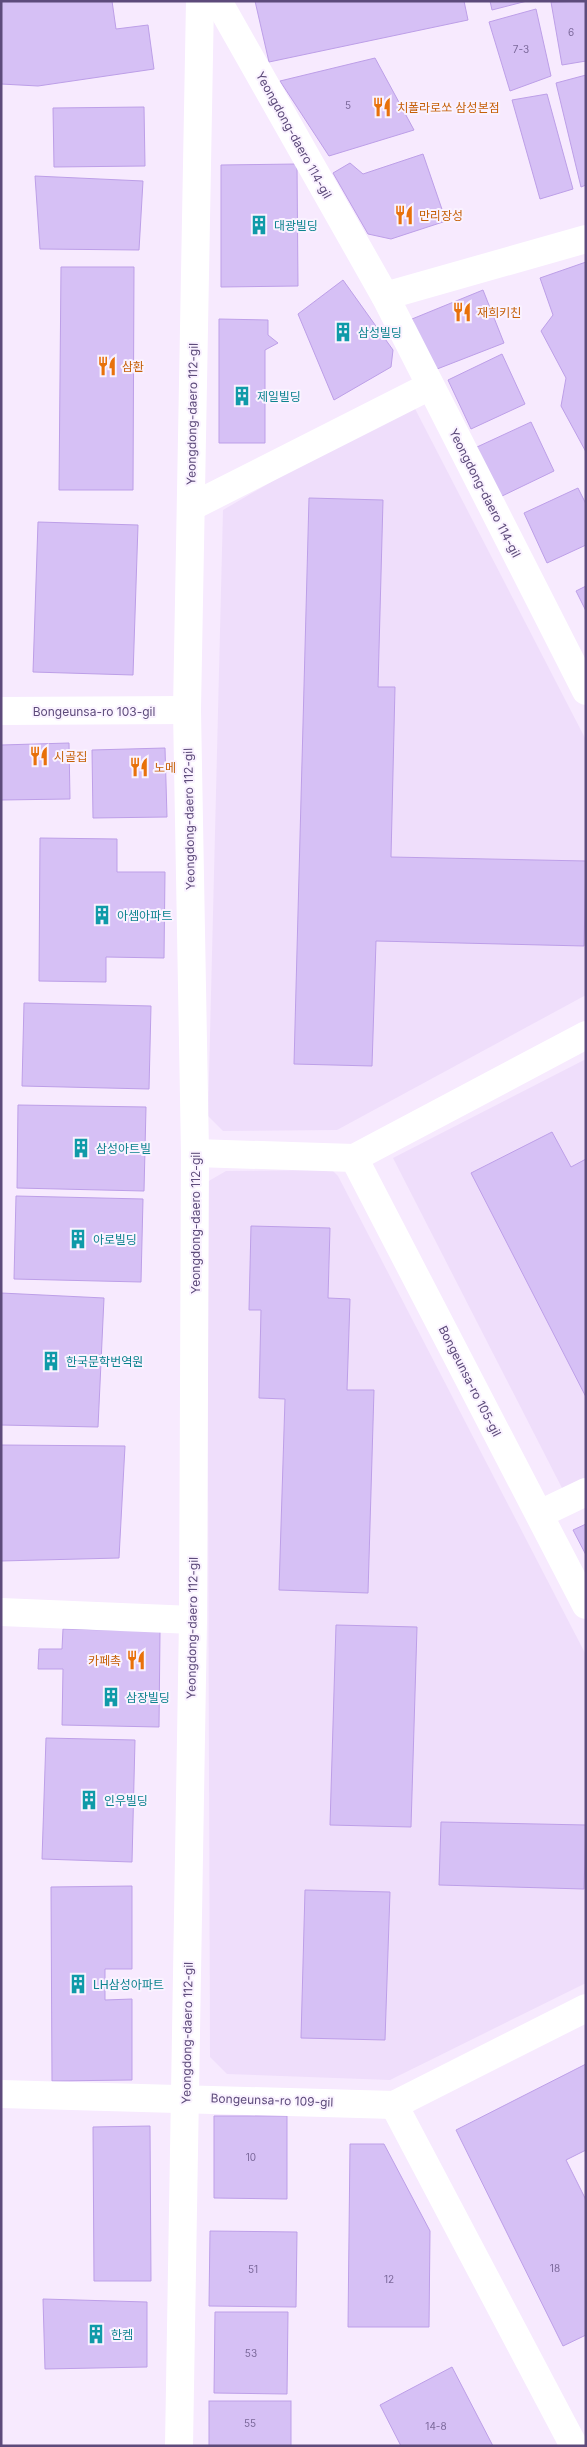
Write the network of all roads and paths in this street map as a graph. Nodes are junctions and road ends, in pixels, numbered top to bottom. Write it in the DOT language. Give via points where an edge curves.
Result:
graph roads {
  1 [pos="200,1"];
  2 [pos="218,1"];
  3 [pos="586,239"];
  4 [pos="385,296"];
  5 [pos="430,386"];
  6 [pos="191,507"];
  7 [pos="586,690"];
  8 [pos="187,710"];
  9 [pos="1,711"];
  10 [pos="586,1035"];
  11 [pos="196,1153"];
  12 [pos="354,1158"];
  13 [pos="586,1492"];
  14 [pos="540,1514"];
  15 [pos="586,1604"];
  16 [pos="1,1612"];
  17 [pos="193,1620"];
  18 [pos="586,2008"];
  19 [pos="1,2094"];
  20 [pos="186,2097"];
  21 [pos="394,2105"];
  22 [pos="179,2446"];
  23 [pos="574,2446"];
  1 -- 6 [label="street, Yeongdong-daero 112-gil"];
  2 -- 4 [label="street, Yeongdong-daero 114-gil"];
  3 -- 4 [label="street"];
  4 -- 5 [label="street, Yeongdong-daero 114-gil"];
  5 -- 6 [label="street"];
  5 -- 7 [label="street, Yeongdong-daero 114-gil"];
  6 -- 8 [label="street, Yeongdong-daero 112-gil"];
  8 -- 9 [label="street, Bongeunsa-ro 103-gil"];
  8 -- 11 [label="street, Yeongdong-daero 112-gil"];
  10 -- 12 [label="street"];
  11 -- 12 [label="street"];
  11 -- 17 [label="street, Yeongdong-daero 112-gil"];
  12 -- 14 [label="street, Bongeunsa-ro 105-gil"];
  13 -- 14 [label="street"];
  14 -- 15 [label="street, Bongeunsa-ro 105-gil"];
  16 -- 17 [label="street"];
  17 -- 20 [label="street, Yeongdong-daero 112-gil"];
  18 -- 21 [label="street, Bongeunsa-ro 109-gil"];
  19 -- 20 [label="street, Bongeunsa-ro 109-gil"];
  20 -- 21 [label="street, Bongeunsa-ro 109-gil"];
  20 -- 22 [label="street, Yeongdong-daero 112-gil"];
  21 -- 23 [label="street"];
}
